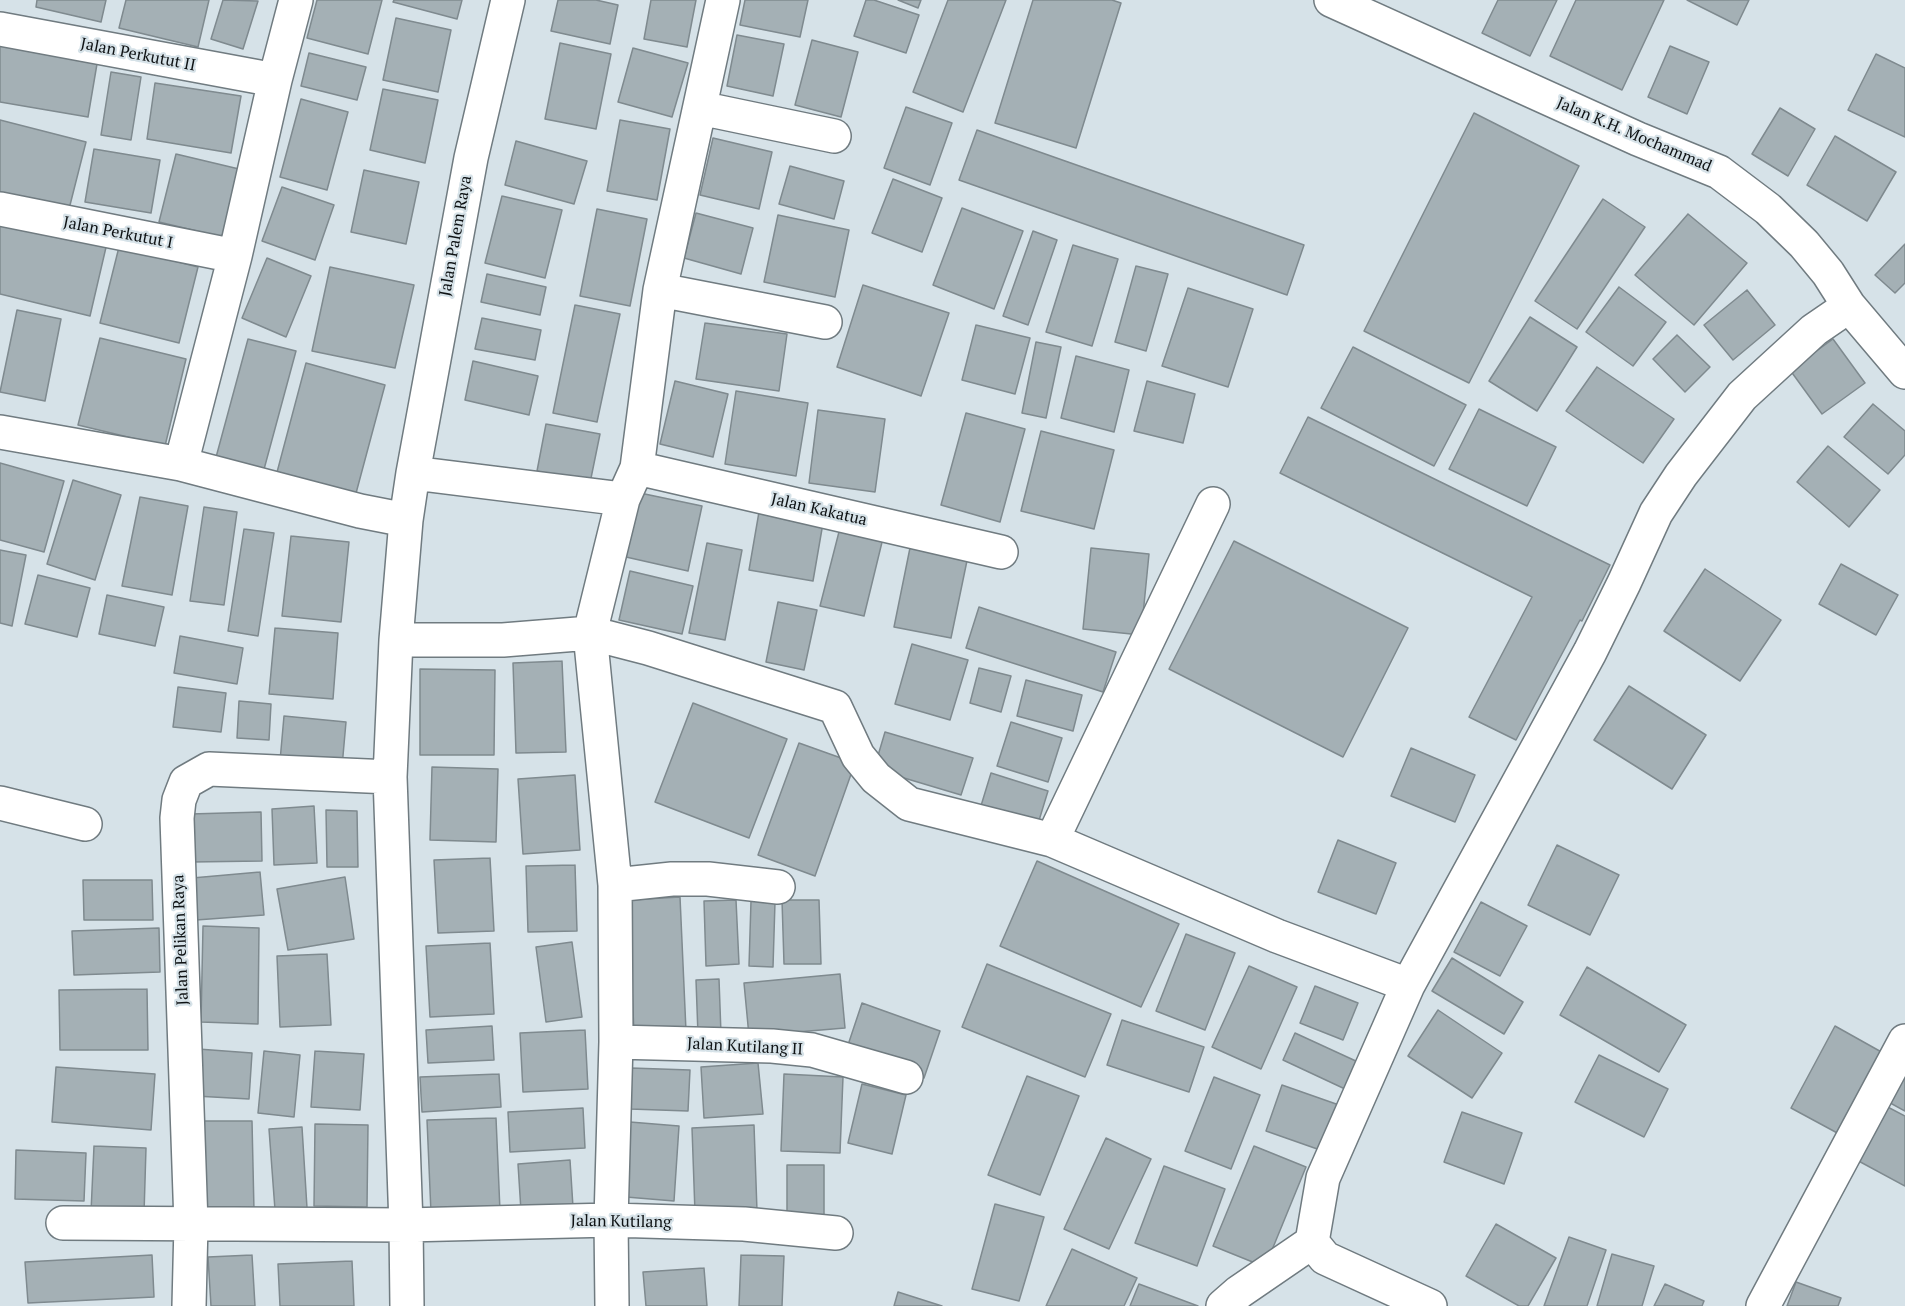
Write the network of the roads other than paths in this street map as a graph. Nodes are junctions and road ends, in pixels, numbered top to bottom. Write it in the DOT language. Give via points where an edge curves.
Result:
graph roads {
  1 [pos="296,0"];
  2 [pos="508,0"];
  3 [pos="723,0"];
  4 [pos="1337,1"];
  5 [pos="0,29"];
  6 [pos="275,81"];
  7 [pos="700,108"];
  8 [pos="834,136"];
  9 [pos="0,209"];
  10 [pos="235,256"];
  11 [pos="660,290"];
  12 [pos="1849,306"];
  13 [pos="825,321"];
  14 [pos="1905,372"];
  15 [pos="0,432"];
  16 [pos="181,464"];
  17 [pos="637,468"];
  18 [pos="413,473"];
  19 [pos="623,499"];
  20 [pos="1213,504"];
  21 [pos="406,520"];
  22 [pos="1001,552"];
  23 [pos="590,633"];
  24 [pos="396,640"];
  25 [pos="390,777"];
  26 [pos="0,803"];
  27 [pos="85,824"];
  28 [pos="1052,840"];
  29 [pos="615,885"];
  30 [pos="778,887"];
  31 [pos="1408,985"];
  32 [pos="1905,1041"];
  33 [pos="616,1042"];
  34 [pos="906,1077"];
  35 [pos="611,1220"];
  36 [pos="63,1223"];
  37 [pos="191,1224"];
  38 [pos="406,1225"];
  39 [pos="836,1233"];
  40 [pos="1312,1242"];
  41 [pos="189,1306"];
  42 [pos="407,1306"];
  43 [pos="612,1306"];
  44 [pos="1223,1306"];
  45 [pos="1430,1306"];
  46 [pos="1763,1306"];
  1 -- 6 [label="street"];
  2 -- 18 [label="street, Jalan Palem Raya" via="471,158"];
  3 -- 7 [label="street"];
  4 -- 12 [label="street, Jalan K.H. Mochammad" via="1719,172 1768,209 1804,244"];
  5 -- 6 [label="street, Jalan Perkutut II"];
  6 -- 10 [label="street"];
  7 -- 8 [label="street"];
  7 -- 11 [label="street"];
  9 -- 10 [label="street, Jalan Perkutut I"];
  10 -- 16 [label="street"];
  11 -- 13 [label="street"];
  11 -- 17 [label="street"];
  12 -- 14 [label="street, Jalan K.H. Mochammad"];
  12 -- 31 [label="street" via="1814,330 1742,396 1656,513 1590,652"];
  15 -- 16 [label="street"];
  16 -- 21 [label="street" via="360,512"];
  17 -- 19 [label="street"];
  17 -- 22 [label="street, Jalan Kakatua"];
  18 -- 19 [label="street"];
  18 -- 21 [label="street, Jalan Palem Raya"];
  19 -- 23 [label="street"];
  20 -- 28 [label="street"];
  21 -- 24 [label="street, Jalan Palem Raya"];
  23 -- 24 [label="street" via="503,640"];
  23 -- 28 [label="street" via="835,707 858,756 876,778 909,804"];
  23 -- 29 [label="street"];
  24 -- 25 [label="street, Jalan Palem Raya"];
  25 -- 37 [label="street, Jalan Pelikan Raya" via="209,769 186,782 178,800 177,818"];
  25 -- 38 [label="street, Jalan Palem Raya"];
  26 -- 27 [label="street"];
  28 -- 31 [label="street" via="1277,936"];
  29 -- 30 [label="street" via="708,879"];
  29 -- 33 [label="street"];
  31 -- 40 [label="street" via="1323,1178"];
  32 -- 46 [label="street"];
  33 -- 34 [label="street, Jalan Kutilang II" via="813,1050"];
  33 -- 35 [label="street"];
  35 -- 38 [label="street, Jalan Kutilang"];
  35 -- 39 [label="street, Jalan Kutilang" via="744,1224"];
  35 -- 43 [label="street"];
  36 -- 37 [label="street, Jalan Kutilang"];
  37 -- 38 [label="street, Jalan Kutilang"];
  37 -- 41 [label="street, Jalan Pelikan Raya"];
  38 -- 42 [label="street, Jalan Palem Raya"];
  40 -- 44 [label="street"];
  40 -- 45 [label="street" via="1325,1258"];
}
